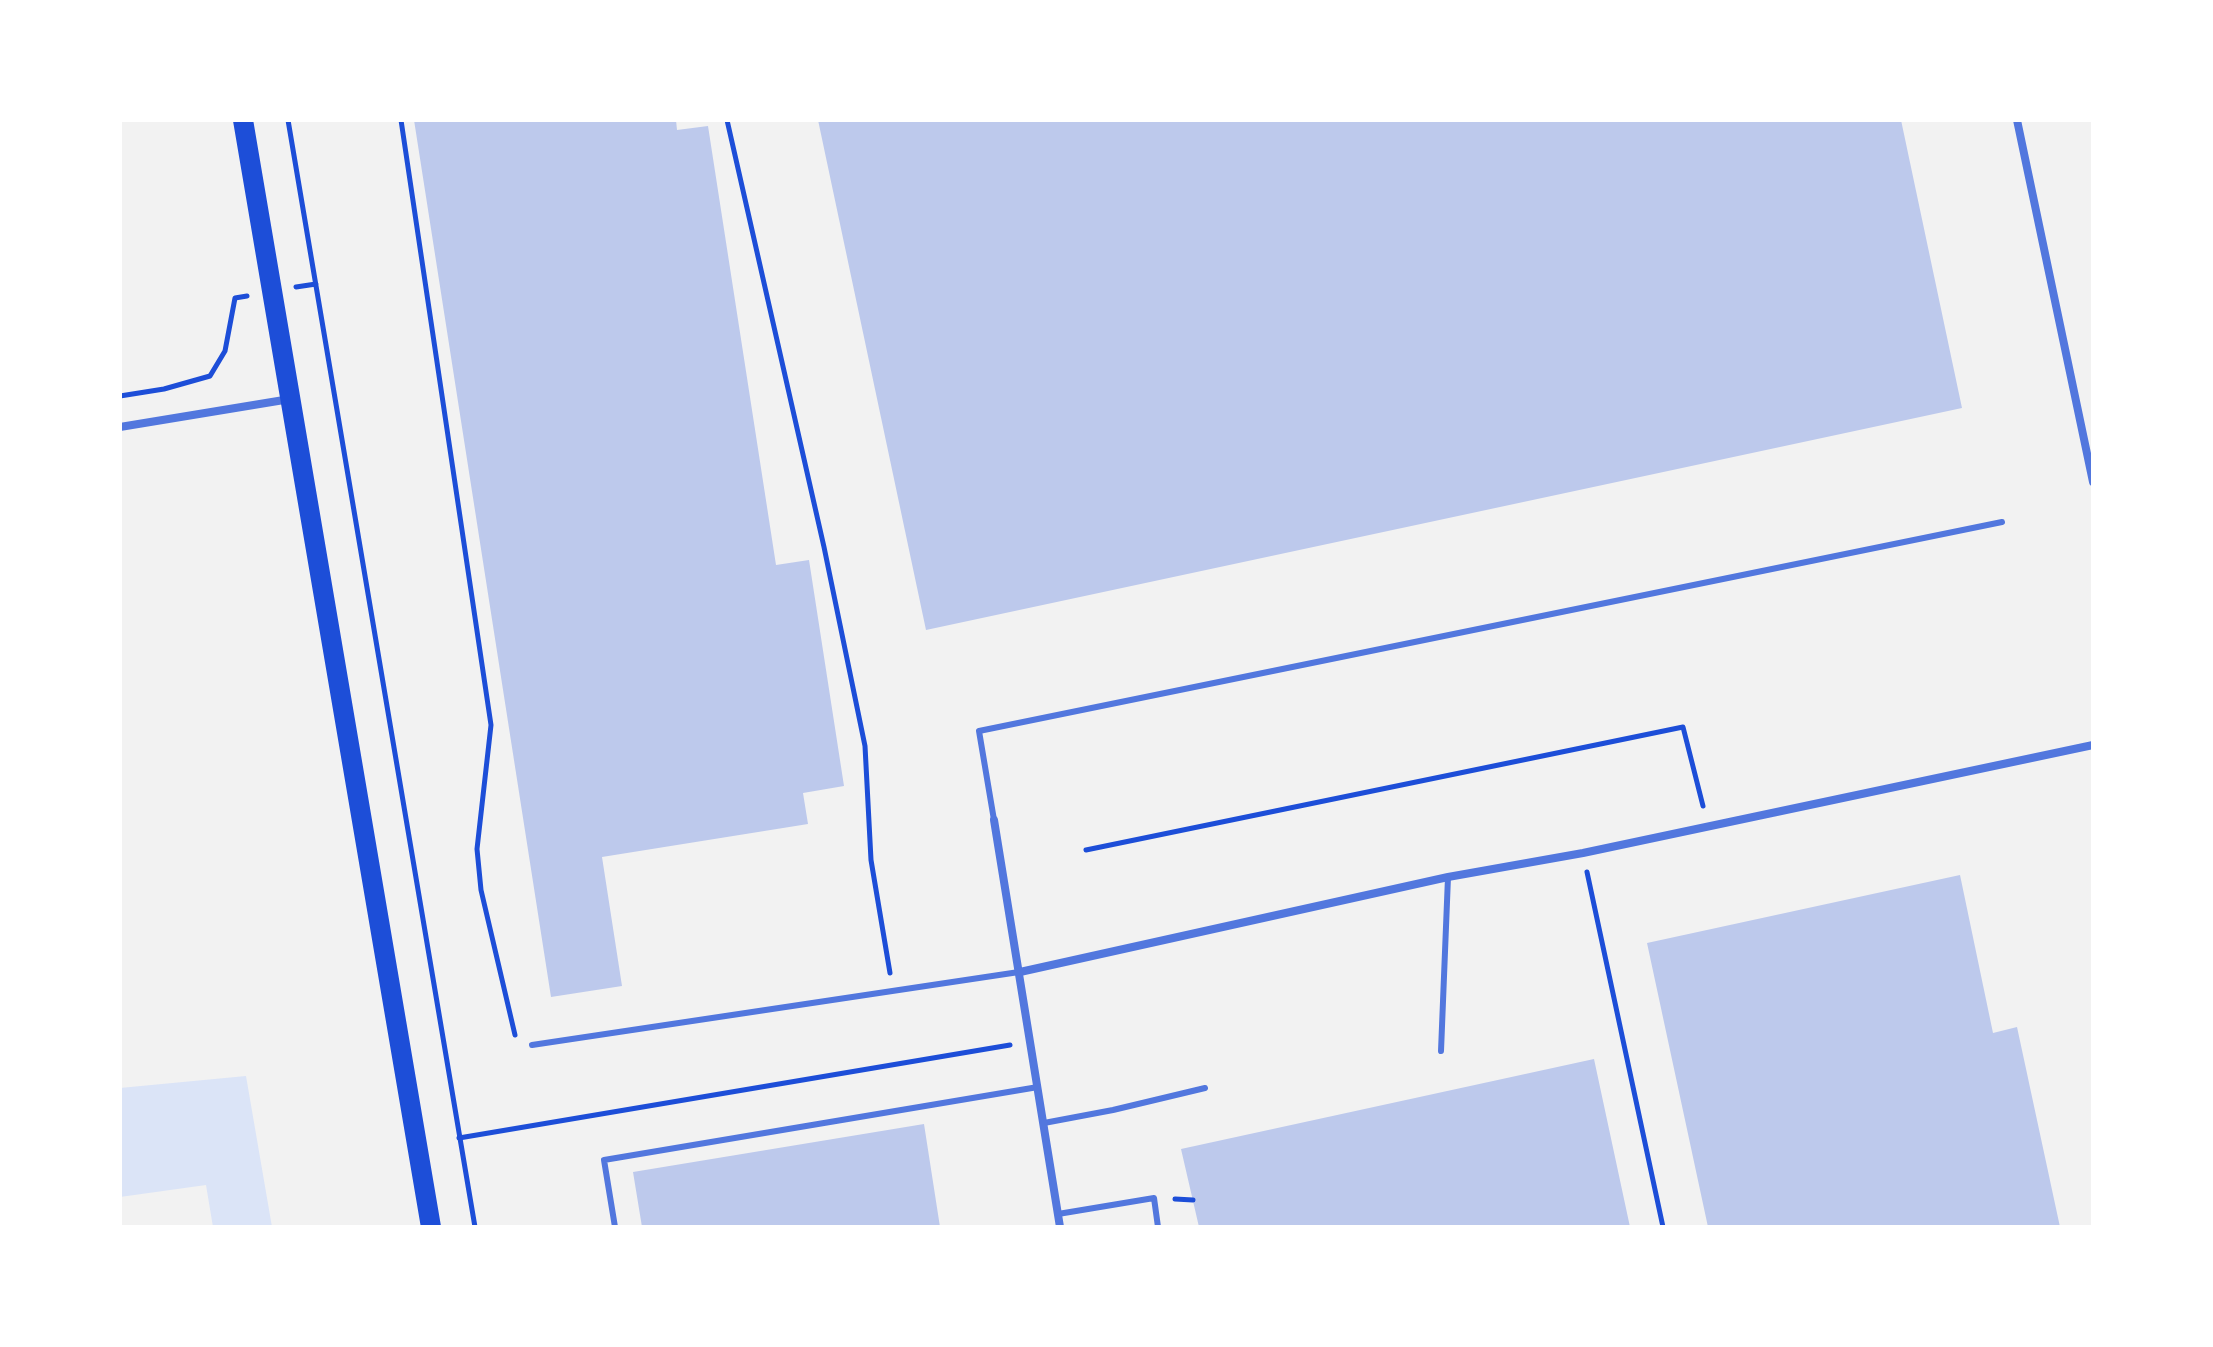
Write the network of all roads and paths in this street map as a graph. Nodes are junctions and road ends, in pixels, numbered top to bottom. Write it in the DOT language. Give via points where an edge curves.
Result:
graph roads {
  1 [pos="243,120"];
  2 [pos="288,120"];
  3 [pos="401,120"];
  4 [pos="727,120"];
  5 [pos="2017,120"];
  6 [pos="316,284"];
  7 [pos="273,292"];
  8 [pos="120,396"];
  9 [pos="291,399"];
  10 [pos="120,427"];
  11 [pos="2093,482"];
  12 [pos="2002,522"];
  13 [pos="2093,745"];
  14 [pos="994,820"];
  15 [pos="1707,827"];
  16 [pos="1086,850"];
  17 [pos="1583,853"];
  18 [pos="1448,877"];
  19 [pos="1020,972"];
  20 [pos="892,990"];
  21 [pos="1031,1042"];
  22 [pos="532,1045"];
  23 [pos="1441,1051"];
  24 [pos="1038,1087"];
  25 [pos="1205,1088"];
  26 [pos="1044,1123"];
  27 [pos="459,1138"];
  28 [pos="1058,1214"];
  29 [pos="431,1227"];
  30 [pos="475,1227"];
  31 [pos="615,1227"];
  32 [pos="1060,1227"];
  33 [pos="1158,1227"];
  34 [pos="1663,1227"];
  1 -- 7 [label="main road"];
  2 -- 6 [label="path"];
  3 -- 22 [label="path" via="491,725 477,849 481,890 515,1036"];
  4 -- 20 [label="path" via="865,746 871,860"];
  5 -- 11 [label="street"];
  6 -- 7 [label="path"];
  6 -- 27 [label="path"];
  7 -- 8 [label="path" via="235,298 225,351 210,376"];
  7 -- 9 [label="main road"];
  9 -- 10 [label="street"];
  9 -- 29 [label="main road"];
  12 -- 14 [label="lane" via="979,731"];
  13 -- 15 [label="street"];
  14 -- 19 [label="street"];
  15 -- 16 [label="path" via="1683,727"];
  15 -- 17 [label="street"];
  17 -- 18 [label="street"];
  17 -- 34 [label="path"];
  18 -- 19 [label="street"];
  18 -- 23 [label="lane"];
  19 -- 20 [label="lane"];
  19 -- 21 [label="street"];
  20 -- 22 [label="lane"];
  21 -- 24 [label="street"];
  21 -- 27 [label="path"];
  24 -- 26 [label="street"];
  24 -- 31 [label="lane" via="604,1160"];
  25 -- 26 [label="lane"];
  26 -- 28 [label="street"];
  27 -- 30 [label="path"];
  28 -- 32 [label="street"];
  28 -- 33 [label="lane" via="1154,1198"];
}
